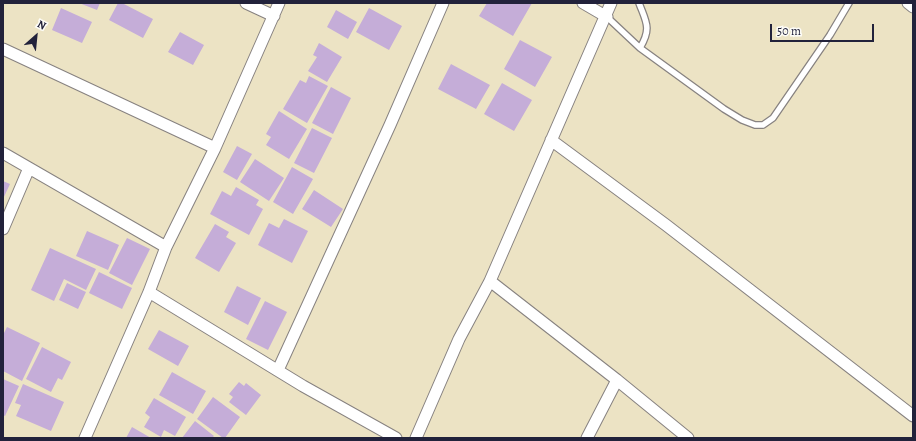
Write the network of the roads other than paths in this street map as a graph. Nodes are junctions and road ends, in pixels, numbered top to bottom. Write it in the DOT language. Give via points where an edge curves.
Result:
graph roads {
  1 [pos="246,3"];
  2 [pos="279,3"];
  3 [pos="443,3"];
  4 [pos="583,3"];
  5 [pos="611,3"];
  6 [pos="638,3"];
  7 [pos="849,3"];
  8 [pos="908,3"];
  9 [pos="913,7"];
  10 [pos="274,16"];
  11 [pos="607,17"];
  12 [pos="640,48"];
  13 [pos="3,49"];
  14 [pos="551,140"];
  15 [pos="215,148"];
  16 [pos="3,153"];
  17 [pos="30,168"];
  18 [pos="3,229"];
  19 [pos="166,247"];
  20 [pos="490,281"];
  21 [pos="149,292"];
  22 [pos="278,370"];
  23 [pos="617,380"];
  24 [pos="913,416"];
  25 [pos="89,436"];
  26 [pos="396,438"];
  27 [pos="416,438"];
  28 [pos="587,438"];
  29 [pos="688,438"];
  1 -- 10 [label="street"];
  2 -- 10 [label="street"];
  3 -- 22 [label="street"];
  4 -- 11 [label="street"];
  5 -- 11 [label="street"];
  6 -- 12 [label="lane" via="647,22 647,34"];
  7 -- 12 [label="lane" via="777,112 763,125 742,120 724,109"];
  8 -- 9 [label="street"];
  10 -- 15 [label="street"];
  11 -- 12 [label="lane"];
  11 -- 14 [label="street"];
  13 -- 15 [label="street"];
  14 -- 20 [label="street"];
  14 -- 24 [label="street" via="666,225"];
  15 -- 19 [label="street"];
  16 -- 17 [label="street"];
  17 -- 18 [label="street"];
  17 -- 19 [label="street"];
  19 -- 21 [label="street"];
  20 -- 23 [label="street"];
  20 -- 27 [label="street" via="459,339"];
  21 -- 22 [label="street"];
  21 -- 25 [label="street"];
  22 -- 26 [label="street"];
  23 -- 28 [label="street"];
  23 -- 29 [label="street"];
}
